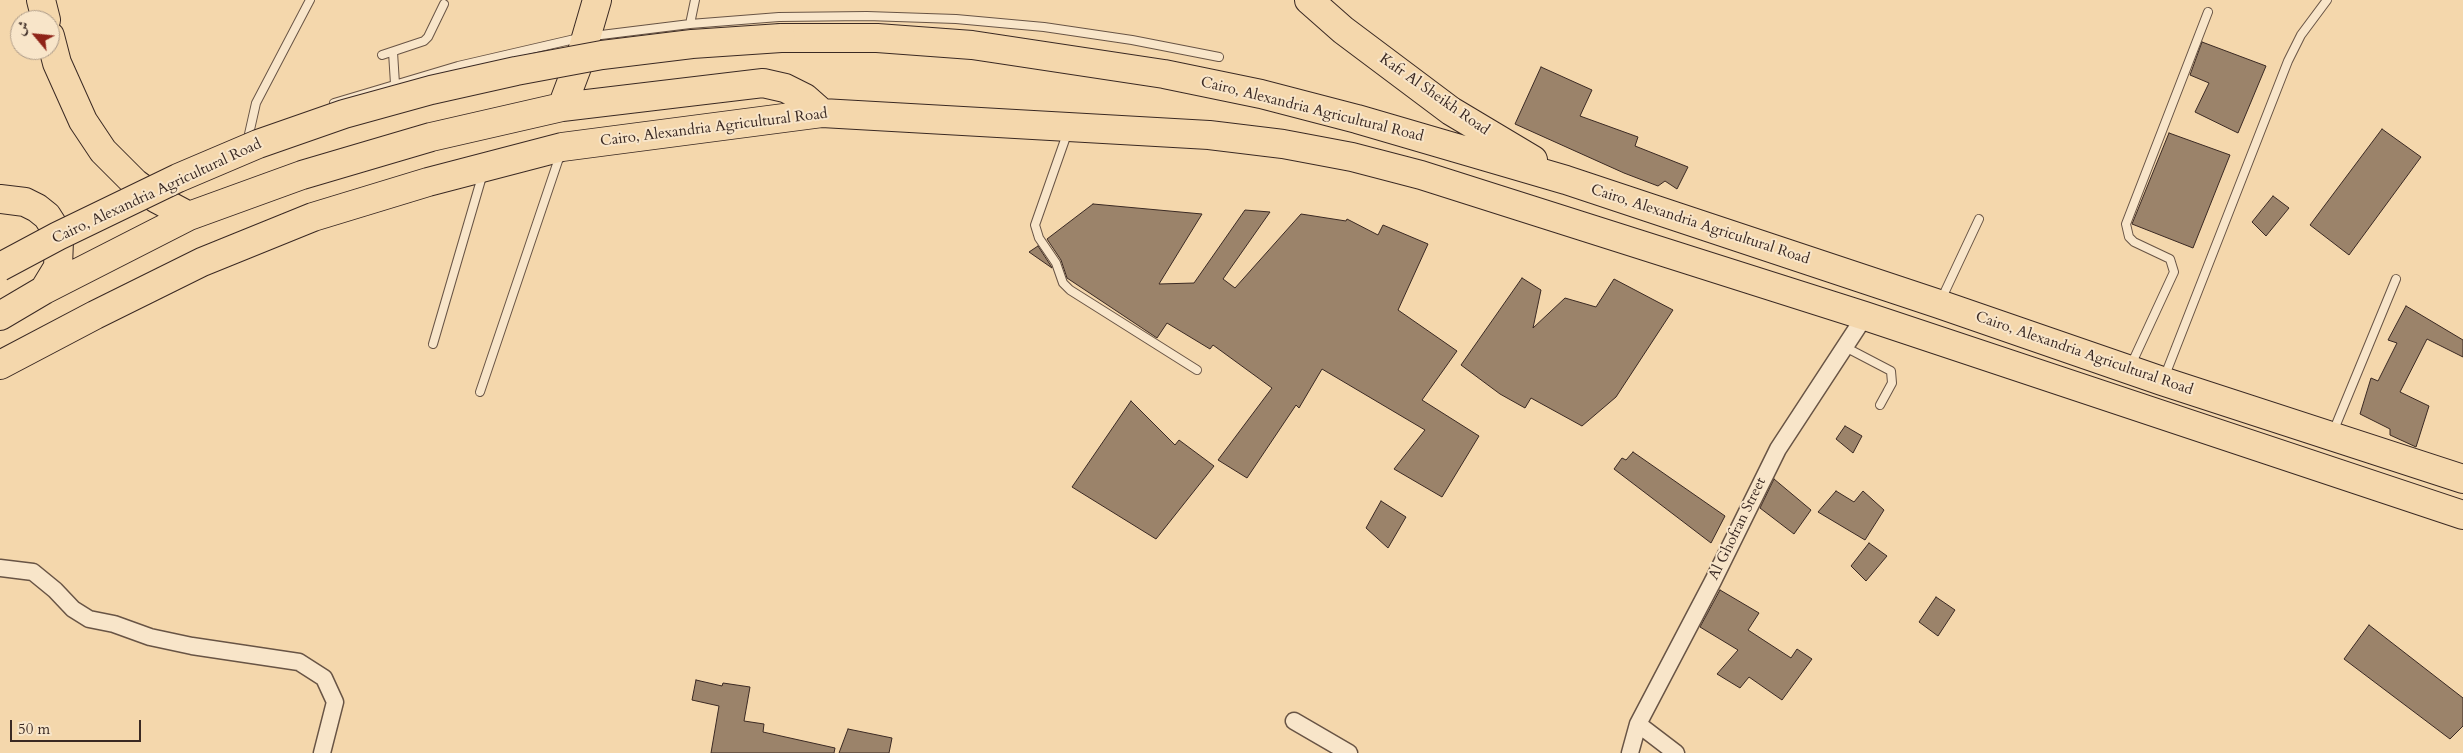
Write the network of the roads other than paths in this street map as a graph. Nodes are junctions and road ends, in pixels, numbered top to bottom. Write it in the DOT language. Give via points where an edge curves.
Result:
graph roads {
  1 [pos="310,0"];
  2 [pos="597,0"];
  3 [pos="695,0"];
  4 [pos="1309,0"];
  5 [pos="2327,0"];
  6 [pos="444,4"];
  7 [pos="2208,12"];
  8 [pos="690,24"];
  9 [pos="588,37"];
  10 [pos="393,52"];
  11 [pos="382,56"];
  12 [pos="1219,57"];
  13 [pos="56,60"];
  14 [pos="395,84"];
  15 [pos="330,105"];
  16 [pos="562,107"];
  17 [pos="822,113"];
  18 [pos="1069,127"];
  19 [pos="241,137"];
  20 [pos="562,147"];
  21 [pos="484,168"];
  22 [pos="1566,180"];
  23 [pos="0,199"];
  24 [pos="189,216"];
  25 [pos="1979,219"];
  26 [pos="0,267"];
  27 [pos="2396,279"];
  28 [pos="44,290"];
  29 [pos="1939,304"];
  30 [pos="0,316"];
  31 [pos="1865,316"];
  32 [pos="434,344"];
  33 [pos="1845,346"];
  34 [pos="0,365"];
  35 [pos="1196,370"];
  36 [pos="2129,370"];
  37 [pos="2162,381"];
  38 [pos="480,392"];
  39 [pos="1880,405"];
  40 [pos="2331,436"];
  41 [pos="2463,479"];
  42 [pos="2463,515"];
  43 [pos="0,568"];
  44 [pos="1294,721"];
  45 [pos="1638,724"];
  46 [pos="322,753"];
  47 [pos="1348,753"];
  48 [pos="1630,753"];
  49 [pos="1676,753"];
  1 -- 19 [label="lane" via="256,104 253,132"];
  2 -- 9 [label="highway"];
  3 -- 8 [label="lane"];
  4 -- 22 [label="highway, Kafr Al Sheikh Road" via="1342,30 1451,111"];
  5 -- 37 [label="lane" via="2301,35 2288,61"];
  6 -- 10 [label="lane" via="424,41"];
  7 -- 36 [label="lane" via="2126,224 2129,237 2134,242 2170,258 2174,272"];
  8 -- 9 [label="lane"];
  8 -- 12 [label="lane" via="778,17 956,19 1044,27"];
  9 -- 14 [label="lane" via="523,50"];
  9 -- 16 [label="highway"];
  10 -- 11 [label="lane"];
  10 -- 14 [label="lane"];
  13 -- 24 [label="highway" via="83,121 103,151 157,199"];
  14 -- 15 [label="lane"];
  16 -- 17 [label="highway" via="763,83 805,98"];
  16 -- 24 [label="highway" via="431,137 302,175"];
  17 -- 18 [label="highway, Cairo, Alexandria Agricultural Road"];
  17 -- 20 [label="highway, Cairo, Alexandria Agricultural Road"];
  18 -- 31 [label="highway, Cairo, Alexandria Agricultural Road" via="1209,135 1352,157 1421,175"];
  18 -- 35 [label="lane" via="1036,218 1039,238 1070,290"];
  20 -- 21 [label="highway, Cairo, Alexandria Agricultural Road"];
  20 -- 38 [label="lane"];
  21 -- 32 [label="lane"];
  21 -- 34 [label="highway, Cairo, Alexandria Agricultural Road" via="313,217 202,262"];
  22 -- 26 [label="highway, Cairo, Alexandria Agricultural Road, bridge" via="1357,119 1261,94 1164,74 972,45 877,38 781,38 602,55 460,84 344,114 258,144 178,178"];
  22 -- 29 [label="highway, Cairo, Alexandria Agricultural Road"];
  23 -- 28 [label="highway" via="31,204 47,216 54,228 59,247 58,267"];
  24 -- 28 [label="highway"];
  25 -- 29 [label="lane"];
  27 -- 40 [label="lane"];
  28 -- 30 [label="highway"];
  29 -- 36 [label="highway, Cairo, Alexandria Agricultural Road"];
  31 -- 33 [label="street, Al Ghofran Street"];
  31 -- 42 [label="highway, Cairo, Alexandria Agricultural Road"];
  33 -- 39 [label="lane" via="1891,371 1892,383"];
  33 -- 45 [label="street, Al Ghofran Street" via="1778,449"];
  36 -- 37 [label="highway, Cairo, Alexandria Agricultural Road"];
  37 -- 40 [label="highway, Cairo, Alexandria Agricultural Road"];
  40 -- 41 [label="highway, Cairo, Alexandria Agricultural Road"];
  43 -- 46 [label="street" via="33,572 73,609 89,619 192,646 299,662 324,678 336,702"];
  44 -- 47 [label="street"];
  45 -- 48 [label="street, Al Ghofran Street"];
  45 -- 49 [label="street"];
}
